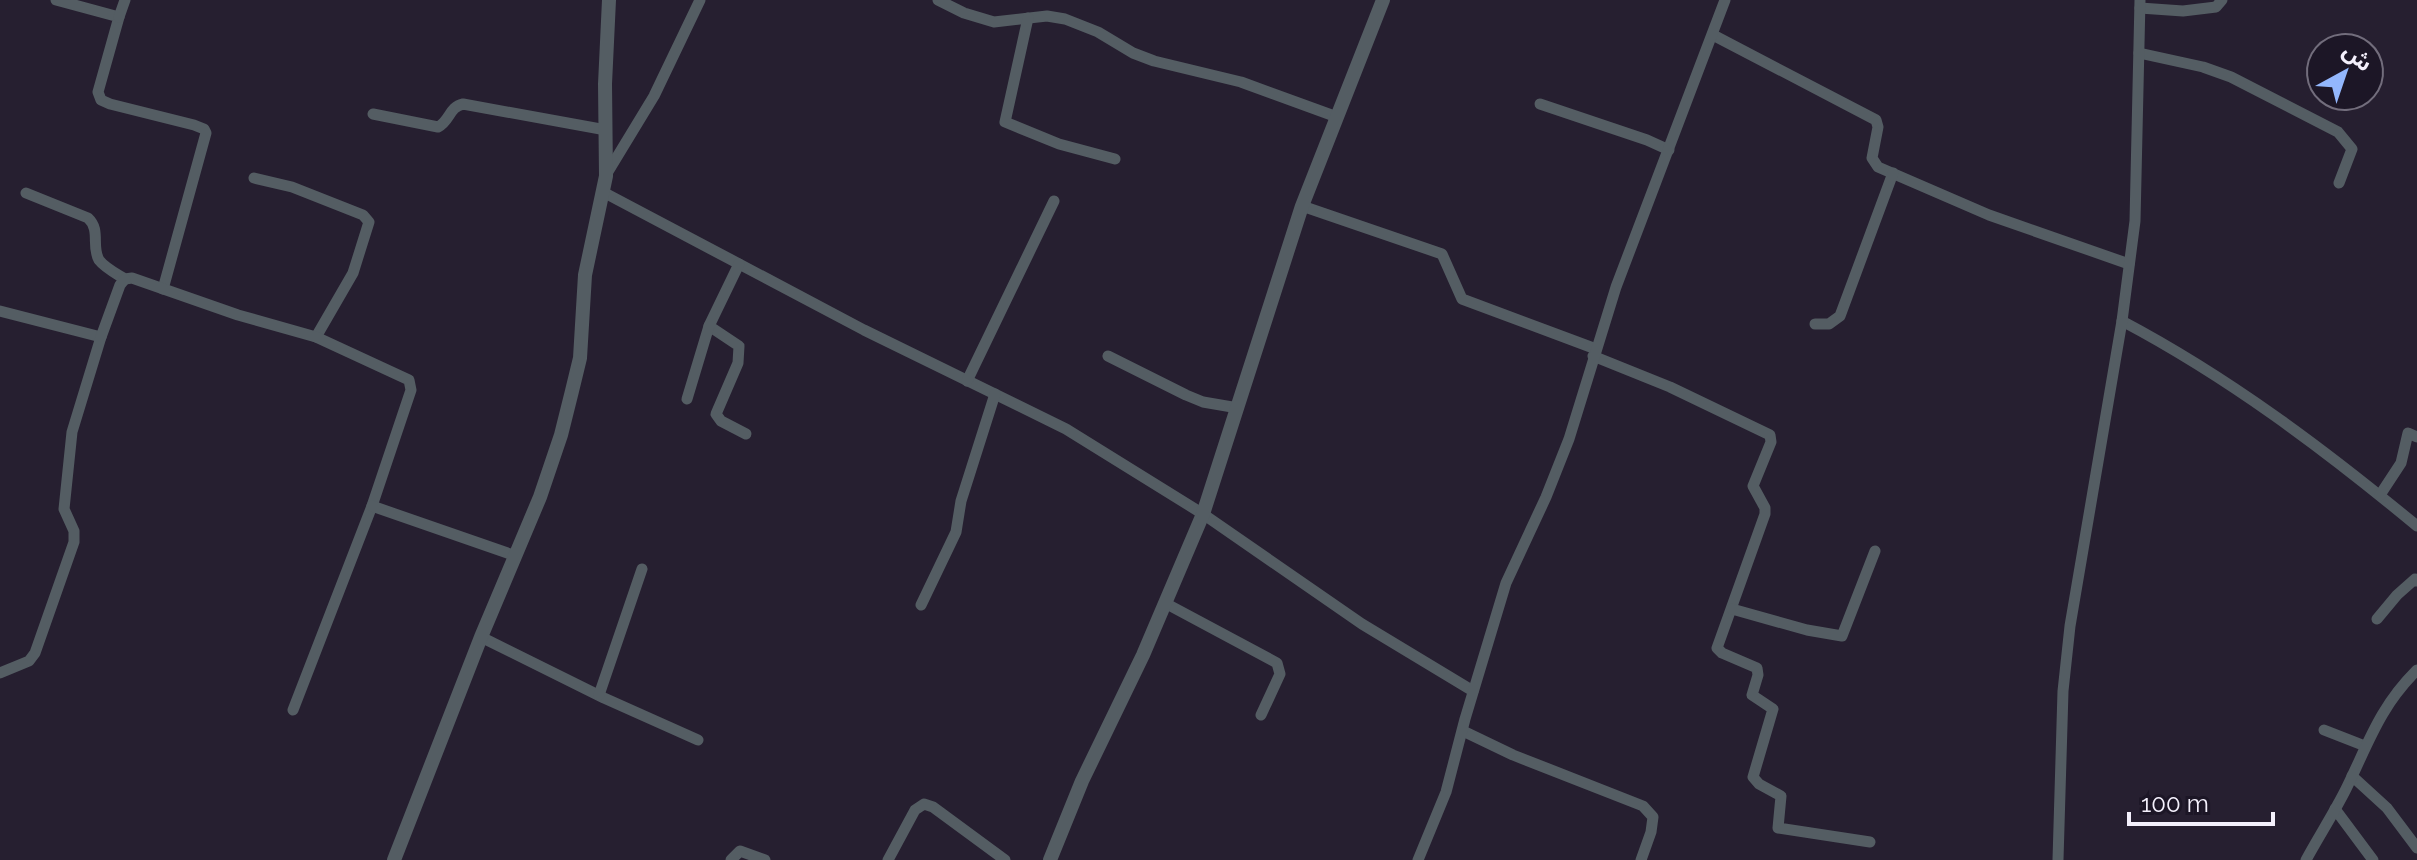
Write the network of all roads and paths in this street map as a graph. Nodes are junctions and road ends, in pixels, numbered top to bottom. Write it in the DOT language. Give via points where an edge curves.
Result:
graph roads {
  1 [pos="56,0"];
  2 [pos="125,0"];
  3 [pos="609,0"];
  4 [pos="700,0"];
  5 [pos="938,0"];
  6 [pos="1383,0"];
  7 [pos="1725,0"];
  8 [pos="2222,0"];
  9 [pos="2140,4"];
  10 [pos="959,5"];
  11 [pos="119,17"];
  12 [pos="1028,18"];
  13 [pos="1713,35"];
  14 [pos="2139,53"];
  15 [pos="1540,104"];
  16 [pos="373,114"];
  17 [pos="1337,117"];
  18 [pos="606,130"];
  19 [pos="1669,150"];
  20 [pos="1115,159"];
  21 [pos="1893,173"];
  22 [pos="606,176"];
  23 [pos="254,178"];
  24 [pos="2339,183"];
  25 [pos="603,192"];
  26 [pos="26,193"];
  27 [pos="1054,201"];
  28 [pos="1302,206"];
  29 [pos="739,264"];
  30 [pos="2129,264"];
  31 [pos="125,279"];
  32 [pos="163,289"];
  33 [pos="0,311"];
  34 [pos="2122,321"];
  35 [pos="1815,324"];
  36 [pos="709,326"];
  37 [pos="101,337"];
  38 [pos="316,337"];
  39 [pos="1594,352"];
  40 [pos="1108,356"];
  41 [pos="967,381"];
  42 [pos="995,394"];
  43 [pos="687,399"];
  44 [pos="1238,408"];
  45 [pos="746,434"];
  46 [pos="2417,437"];
  47 [pos="2380,495"];
  48 [pos="372,506"];
  49 [pos="1203,514"];
  50 [pos="2417,526"];
  51 [pos="1875,551"];
  52 [pos="516,556"];
  53 [pos="642,569"];
  54 [pos="2417,581"];
  55 [pos="1165,603"];
  56 [pos="921,605"];
  57 [pos="1732,609"];
  58 [pos="2377,619"];
  59 [pos="481,637"];
  60 [pos="2417,670"];
  61 [pos="0,673"];
  62 [pos="1473,691"];
  63 [pos="599,695"];
  64 [pos="293,710"];
  65 [pos="1261,715"];
  66 [pos="2324,730"];
  67 [pos="1463,731"];
  68 [pos="698,740"];
  69 [pos="2365,746"];
  70 [pos="2352,776"];
  71 [pos="2335,809"];
  72 [pos="1870,842"];
  73 [pos="2417,848"];
  74 [pos="394,860"];
  75 [pos="731,860"];
  76 [pos="765,860"];
  77 [pos="888,860"];
  78 [pos="1005,860"];
  79 [pos="1050,860"];
  80 [pos="1418,860"];
  81 [pos="1641,860"];
  82 [pos="2058,860"];
  83 [pos="2306,860"];
  84 [pos="2373,860"];
  1 -- 11 [label="street"];
  2 -- 11 [label="street"];
  3 -- 18 [label="street"];
  4 -- 22 [label="street" via="654,96"];
  5 -- 10 [label="street"];
  6 -- 17 [label="street"];
  7 -- 13 [label="street"];
  8 -- 9 [label="street" via="2216,7 2197,10"];
  9 -- 14 [label="street"];
  10 -- 12 [label="street" via="994,22"];
  11 -- 32 [label="street" via="99,96 206,133"];
  12 -- 17 [label="street" via="1065,19 1154,61 1241,82"];
  12 -- 20 [label="street" via="1005,122"];
  13 -- 19 [label="street"];
  13 -- 21 [label="street" via="1876,120 1872,158"];
  14 -- 24 [label="street" via="2231,77 2338,132 2352,149"];
  14 -- 30 [label="street" via="2137,180"];
  15 -- 19 [label="street"];
  16 -- 18 [label="street" via="438,127 463,104"];
  17 -- 28 [label="street"];
  18 -- 22 [label="street"];
  19 -- 39 [label="street"];
  21 -- 30 [label="street" via="1989,215"];
  21 -- 35 [label="street" via="1840,316 1829,324"];
  22 -- 25 [label="street"];
  23 -- 38 [label="street" via="292,187 369,222 353,273"];
  25 -- 29 [label="street"];
  25 -- 52 [label="street" via="585,275 580,358 561,435"];
  26 -- 31 [label="street" via="88,218 101,262"];
  27 -- 41 [label="street"];
  28 -- 39 [label="street" via="1442,254 1462,299"];
  28 -- 44 [label="street"];
  29 -- 36 [label="street"];
  29 -- 41 [label="street"];
  30 -- 34 [label="street"];
  31 -- 32 [label="street"];
  31 -- 37 [label="street"];
  32 -- 38 [label="street"];
  33 -- 37 [label="street"];
  34 -- 47 [label="street" via="2245,393"];
  34 -- 82 [label="street" via="2070,626"];
  36 -- 43 [label="street"];
  36 -- 45 [label="street" via="741,352 717,418"];
  37 -- 61 [label="street" via="72,432 64,509 74,542 35,653"];
  38 -- 48 [label="street" via="404,376 411,384"];
  39 -- 57 [label="street" via="1770,435 1753,486 1765,514"];
  39 -- 62 [label="street" via="1569,439 1506,583"];
  40 -- 44 [label="street" via="1203,402"];
  41 -- 42 [label="street"];
  42 -- 49 [label="street" via="1066,429"];
  42 -- 56 [label="street" via="956,532"];
  44 -- 49 [label="street"];
  46 -- 47 [label="street" via="2408,433 2401,463"];
  47 -- 50 [label="street"];
  48 -- 52 [label="street"];
  48 -- 64 [label="street"];
  49 -- 55 [label="street"];
  49 -- 62 [label="street" via="1362,624"];
  51 -- 57 [label="street" via="1842,636"];
  52 -- 59 [label="street"];
  53 -- 63 [label="street"];
  54 -- 58 [label="street"];
  55 -- 65 [label="street" via="1277,663 1280,674"];
  55 -- 79 [label="street"];
  57 -- 72 [label="street" via="1717,648 1757,668 1752,695 1773,709 1753,777 1781,796 1776,826"];
  59 -- 63 [label="street"];
  59 -- 74 [label="street"];
  60 -- 69 [label="street" via="2388,701"];
  62 -- 67 [label="street"];
  63 -- 68 [label="street"];
  66 -- 69 [label="street"];
  67 -- 80 [label="street" via="1446,792"];
  67 -- 81 [label="street" via="1643,806 1653,817"];
  69 -- 70 [label="street"];
  70 -- 71 [label="street"];
  70 -- 73 [label="street" via="2387,808"];
  71 -- 83 [label="street"];
  71 -- 84 [label="street"];
  75 -- 76 [label="street" via="740,851"];
  77 -- 78 [label="street" via="915,810 924,804"];
}
